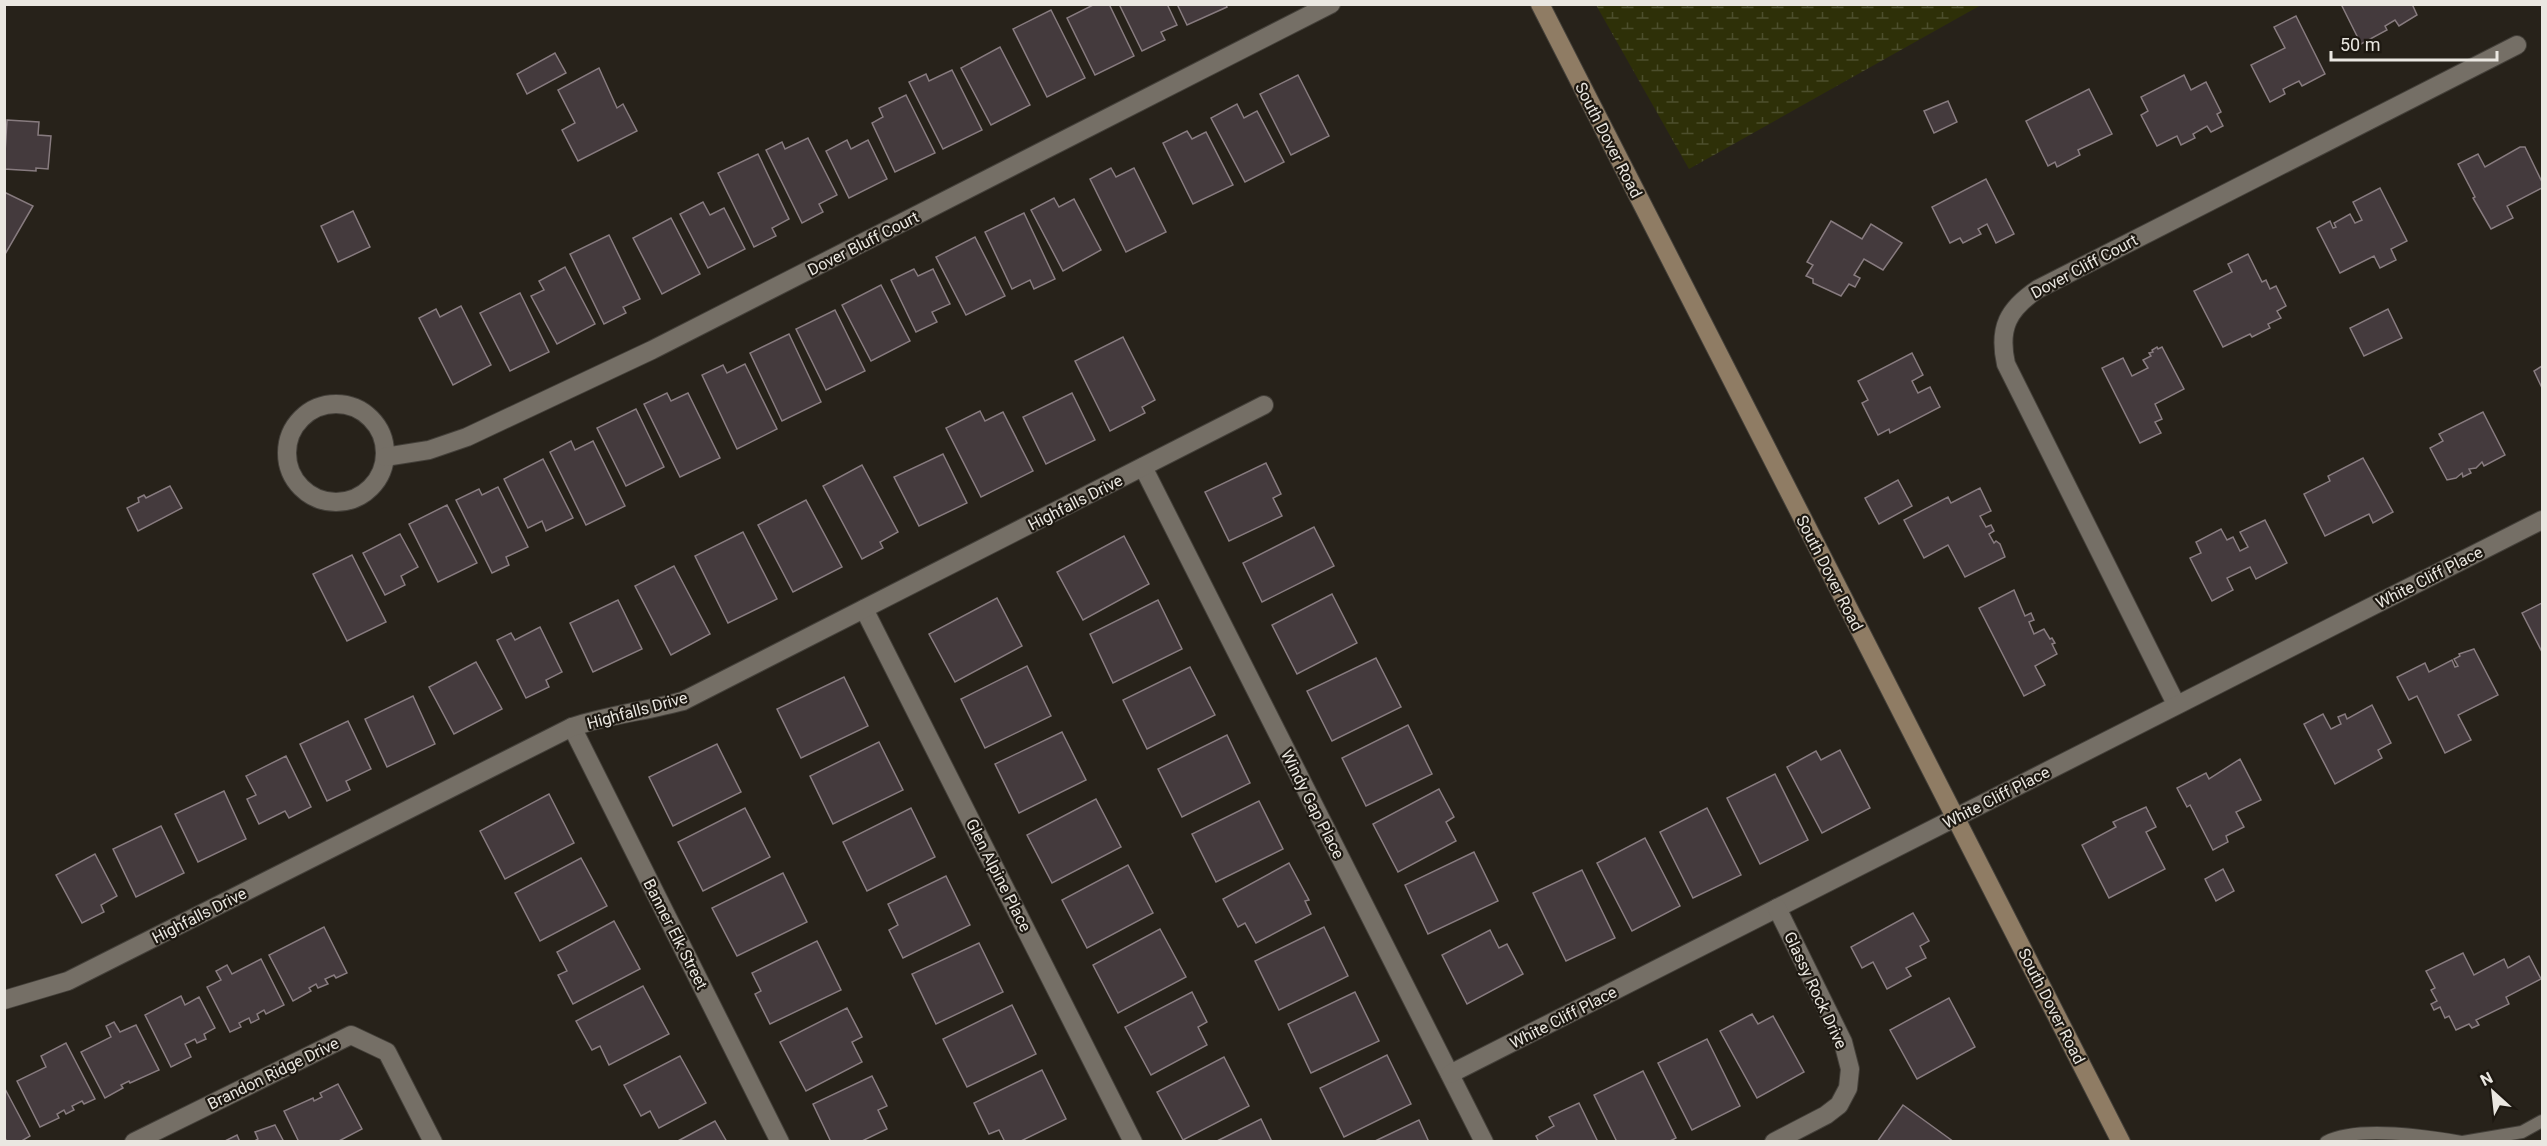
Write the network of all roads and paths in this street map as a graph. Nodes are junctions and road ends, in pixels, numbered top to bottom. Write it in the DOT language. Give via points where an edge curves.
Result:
graph roads {
  1 [pos="1331,4"];
  2 [pos="1540,4"];
  3 [pos="2517,45"];
  4 [pos="1264,405"];
  5 [pos="385,457"];
  6 [pos="1143,467"];
  7 [pos="2542,520"];
  8 [pos="864,609"];
  9 [pos="2176,704"];
  10 [pos="572,728"];
  11 [pos="1955,818"];
  12 [pos="1777,908"];
  13 [pos="4,1000"];
  14 [pos="1450,1074"];
  15 [pos="2542,1121"];
  16 [pos="134,1142"];
  17 [pos="433,1142"];
  18 [pos="780,1142"];
  19 [pos="1133,1142"];
  20 [pos="1484,1142"];
  21 [pos="1774,1142"];
  22 [pos="2121,1142"];
  23 [pos="2326,1142"];
  24 [pos="2462,1142"];
  1 -- 5 [label="street, Dover Bluff Court" via="652,350 467,437 429,450"];
  2 -- 11 [label="street, South Dover Road"];
  3 -- 9 [label="street, Dover Cliff Court" via="2038,289 2022,299 2007,319 2002,348 2006,364"];
  4 -- 6 [label="street, Highfalls Drive"];
  5 -- 5 [label="street" via="384,440 377,425 365,413 333,404 302,417 286,446 286,462 301,489 330,503 346,502 373,486 382,473"];
  6 -- 8 [label="street, Highfalls Drive"];
  6 -- 14 [label="street, Windy Gap Place"];
  7 -- 9 [label="street, White Cliff Place"];
  8 -- 10 [label="street, Highfalls Drive" via="683,701 603,717"];
  8 -- 19 [label="street, Glen Alpine Place"];
  9 -- 11 [label="street, White Cliff Place"];
  10 -- 13 [label="street, Highfalls Drive" via="68,981"];
  10 -- 18 [label="street, Banner Elk Street"];
  11 -- 12 [label="street, White Cliff Place"];
  11 -- 22 [label="street, South Dover Road"];
  12 -- 14 [label="street, White Cliff Place"];
  12 -- 21 [label="street, Glassy Rock Drive" via="1843,1042 1850,1069 1848,1088 1839,1105"];
  14 -- 20 [label="street, Windy Gap Place"];
  15 -- 24 [label="lane" via="2522,1132"];
  16 -- 17 [label="street, Brandon Ridge Drive" via="351,1035 387,1052"];
  23 -- 24 [label="lane" via="2359,1135 2414,1134"];
}
